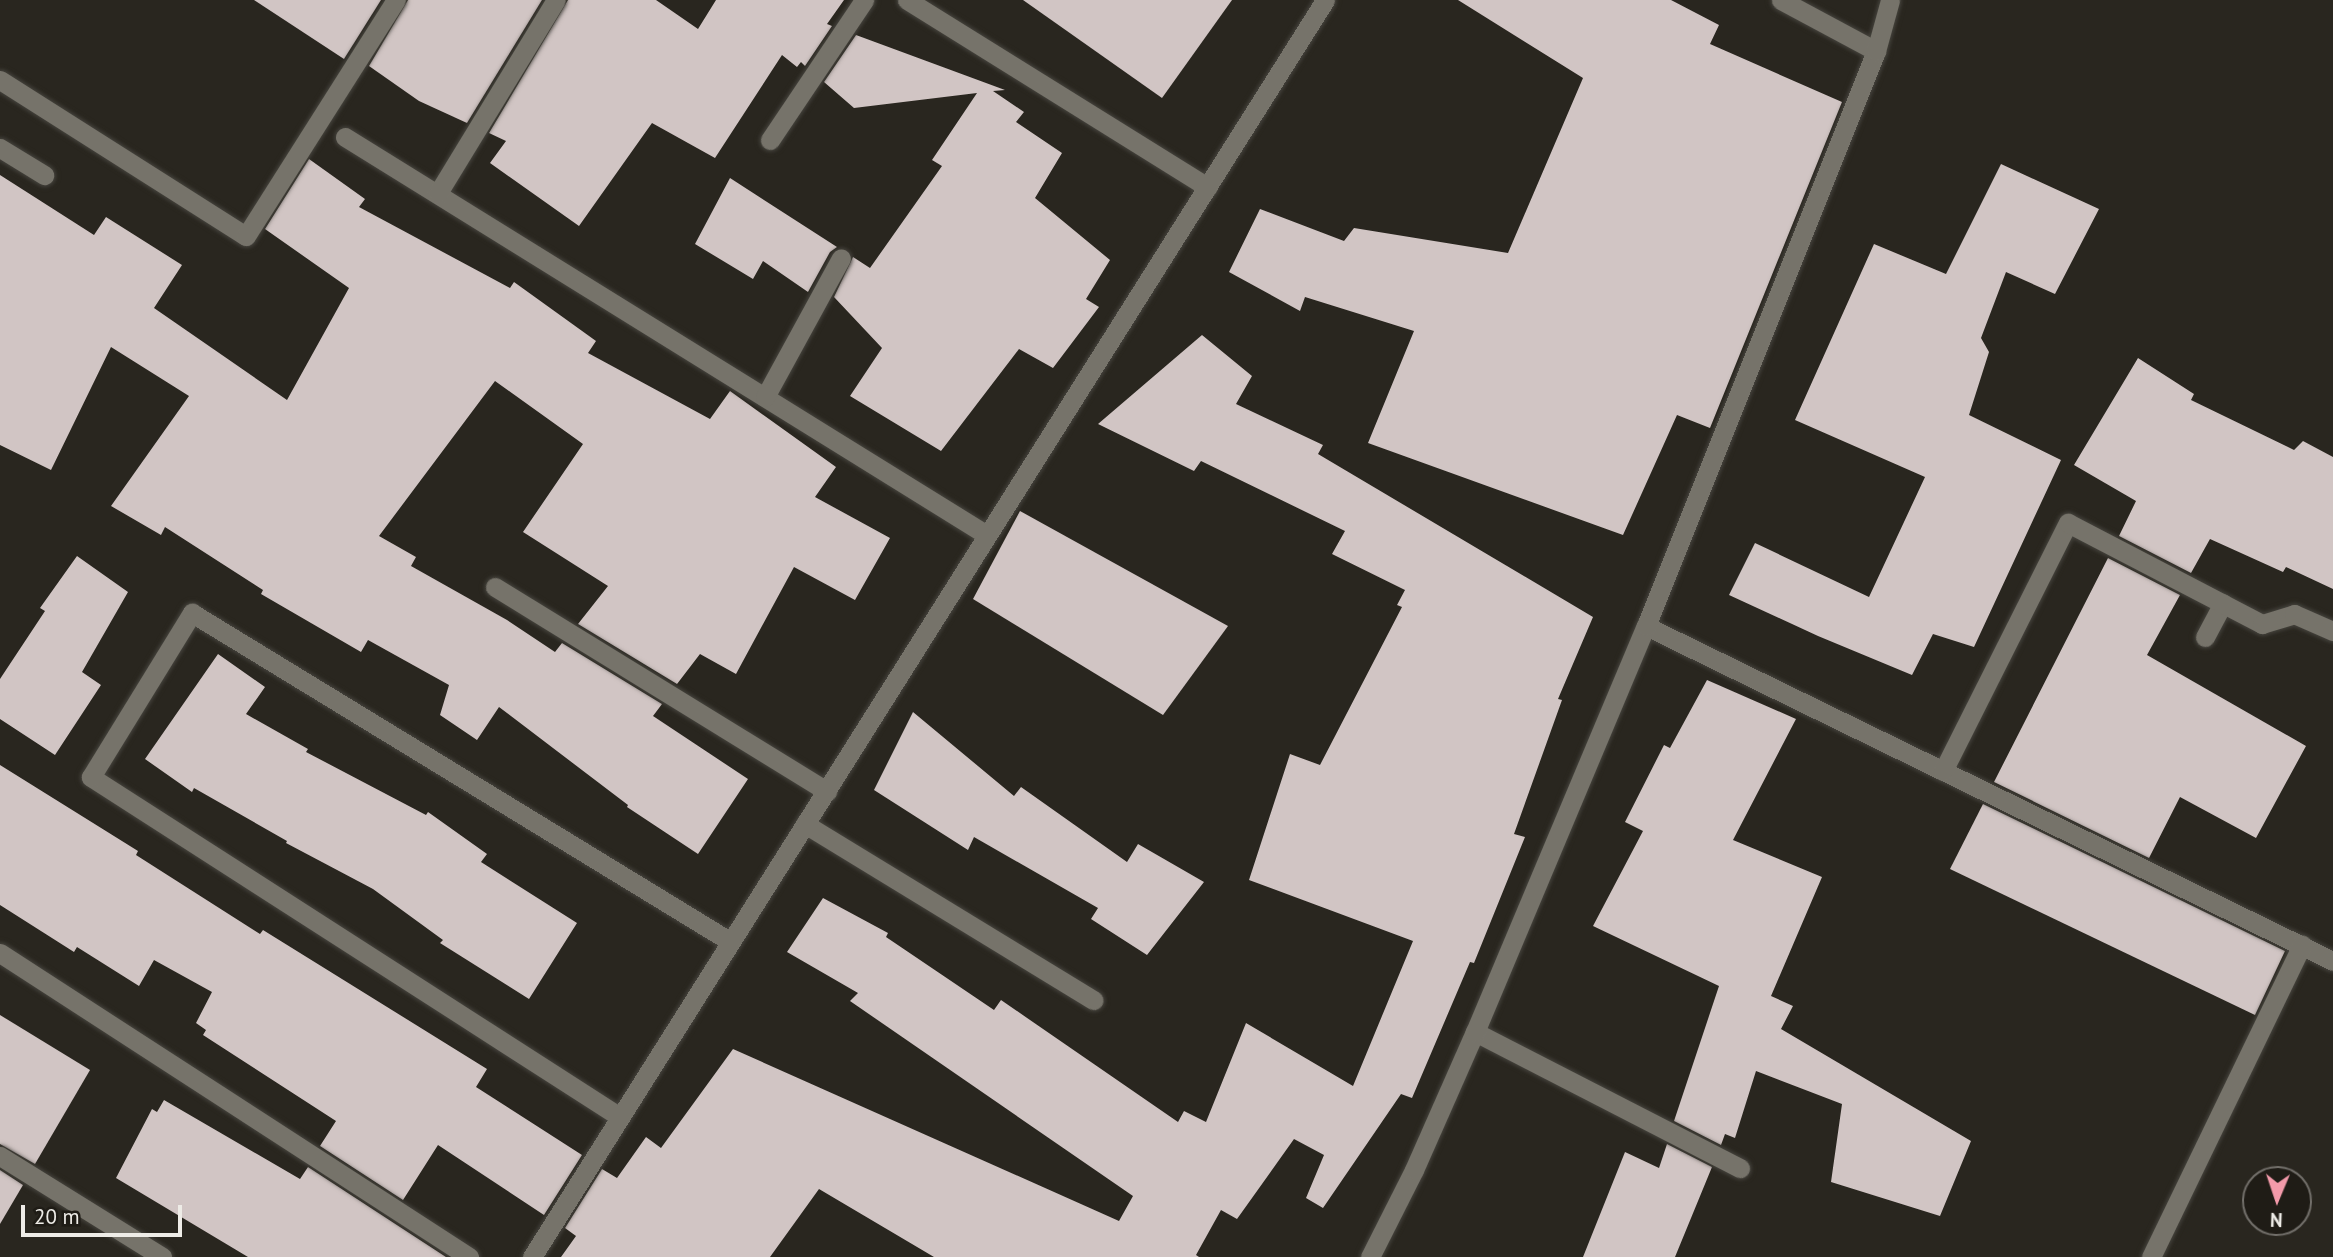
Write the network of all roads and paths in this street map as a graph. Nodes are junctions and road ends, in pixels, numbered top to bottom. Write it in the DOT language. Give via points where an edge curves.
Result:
graph roads {
  1 [pos="396,0"];
  2 [pos="556,0"];
  3 [pos="864,0"];
  4 [pos="908,0"];
  5 [pos="1325,0"];
  6 [pos="1781,0"];
  7 [pos="1890,0"];
  8 [pos="1876,51"];
  9 [pos="0,80"];
  10 [pos="345,136"];
  11 [pos="770,140"];
  12 [pos="0,148"];
  13 [pos="44,175"];
  14 [pos="1207,187"];
  15 [pos="438,193"];
  16 [pos="841,258"];
  17 [pos="765,397"];
  18 [pos="987,535"];
  19 [pos="495,587"];
  20 [pos="2223,603"];
  21 [pos="1646,626"];
  22 [pos="2333,631"];
  23 [pos="2205,637"];
  24 [pos="1943,771"];
  25 [pos="827,791"];
  26 [pos="805,824"];
  27 [pos="730,942"];
  28 [pos="2302,945"];
  29 [pos="0,953"];
  30 [pos="2333,961"];
  31 [pos="1093,1000"];
  32 [pos="1475,1032"];
  33 [pos="620,1117"];
  34 [pos="0,1156"];
  35 [pos="1740,1168"];
  36 [pos="534,1256"];
  37 [pos="162,1257"];
  38 [pos="469,1257"];
  39 [pos="1370,1257"];
  40 [pos="2151,1257"];
  1 -- 9 [label="street" via="246,236"];
  2 -- 15 [label="street"];
  3 -- 11 [label="street"];
  4 -- 14 [label="street"];
  5 -- 14 [label="street"];
  6 -- 8 [label="street"];
  7 -- 8 [label="street"];
  8 -- 21 [label="street"];
  10 -- 15 [label="street"];
  12 -- 13 [label="street"];
  14 -- 18 [label="street"];
  15 -- 17 [label="street"];
  16 -- 17 [label="street"];
  17 -- 18 [label="street"];
  18 -- 25 [label="street"];
  19 -- 25 [label="street"];
  20 -- 22 [label="street" via="2262,624 2294,614"];
  20 -- 23 [label="street"];
  20 -- 24 [label="street" via="2068,523"];
  21 -- 24 [label="street"];
  21 -- 32 [label="street"];
  24 -- 28 [label="street"];
  25 -- 26 [label="street"];
  26 -- 27 [label="street"];
  26 -- 31 [label="street"];
  27 -- 33 [label="street"];
  27 -- 33 [label="street" via="192,613 91,778"];
  28 -- 30 [label="street"];
  28 -- 40 [label="street"];
  29 -- 38 [label="street"];
  32 -- 35 [label="street"];
  32 -- 39 [label="street"];
  33 -- 36 [label="street"];
  34 -- 37 [label="street"];
}
